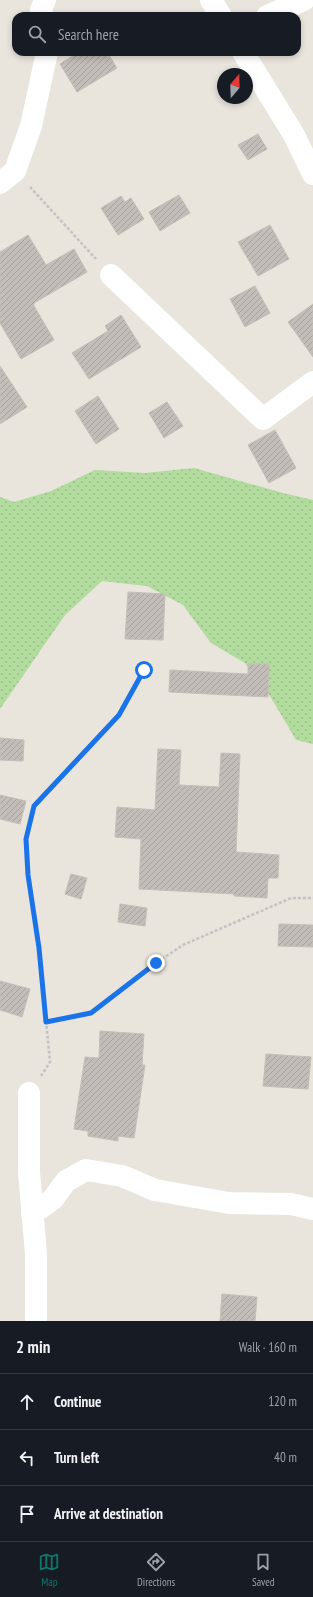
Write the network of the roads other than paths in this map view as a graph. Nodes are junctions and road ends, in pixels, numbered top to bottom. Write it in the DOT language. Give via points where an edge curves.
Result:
graph roads {
  1 [pos="45,0"];
  2 [pos="211,0"];
  3 [pos="304,0"];
  4 [pos="42,12"];
  5 [pos="218,12"];
  6 [pos="276,12"];
  7 [pos="46,56"];
  8 [pos="245,56"];
  9 [pos="313,174"];
  10 [pos="7,177"];
  11 [pos="111,275"];
  12 [pos="313,382"];
  13 [pos="29,1094"];
  14 [pos="313,1209"];
  15 [pos="32,1214"];
  16 [pos="36,1321"];
  1 -- 4 [label="street"];
  2 -- 5 [label="street"];
  3 -- 6 [label="street"];
  7 -- 10 [label="street" via="31,126"];
  8 -- 9 [label="street" via="294,135"];
  11 -- 12 [label="street" via="263,419"];
  13 -- 15 [label="street" via="28,1172"];
  14 -- 15 [label="street" via="291,1204 229,1203 154,1190 122,1176 86,1170 66,1181 53,1199"];
  15 -- 16 [label="street" via="36,1254"];
}
